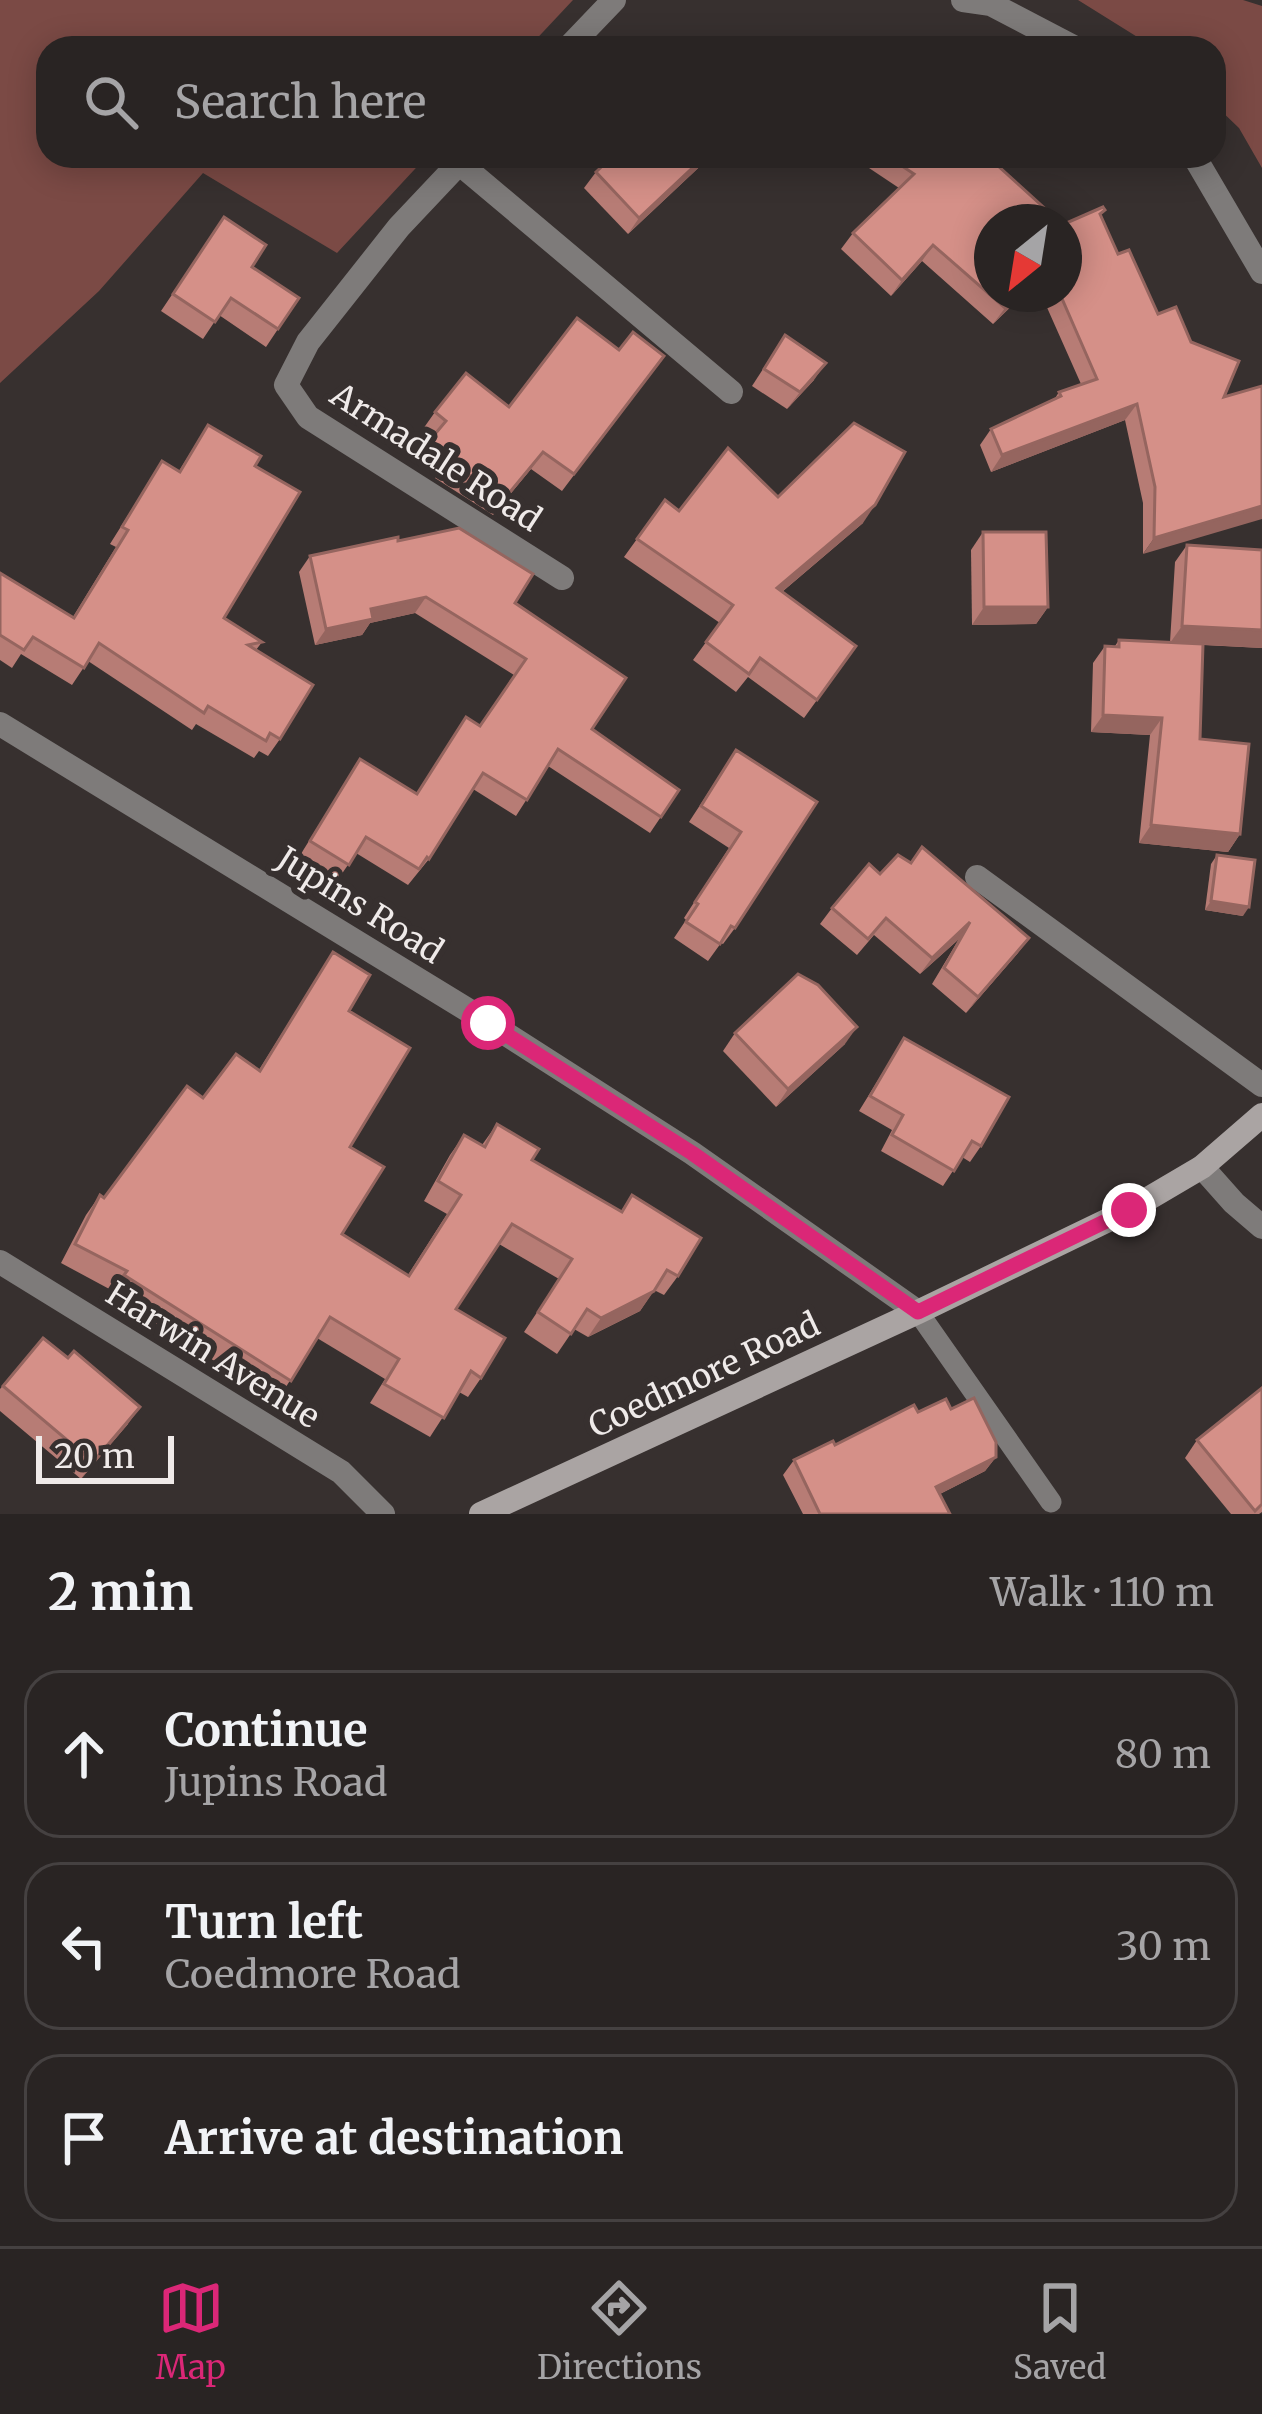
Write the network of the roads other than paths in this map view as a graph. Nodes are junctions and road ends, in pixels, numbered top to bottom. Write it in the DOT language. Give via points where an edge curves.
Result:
graph roads {
  1 [pos="614,0"];
  2 [pos="963,0"];
  3 [pos="580,36"];
  4 [pos="1052,36"];
  5 [pos="455,168"];
  6 [pos="472,168"];
  7 [pos="1201,168"];
  8 [pos="1262,272"];
  9 [pos="731,392"];
  10 [pos="562,578"];
  11 [pos="0,724"];
  12 [pos="977,878"];
  13 [pos="1262,1085"];
  14 [pos="1262,1114"];
  15 [pos="1202,1167"];
  16 [pos="1262,1227"];
  17 [pos="0,1262"];
  18 [pos="918,1312"];
  19 [pos="1051,1502"];
  20 [pos="383,1514"];
  21 [pos="482,1514"];
  1 -- 3 [label="street"];
  2 -- 4 [label="street" via="991,4"];
  5 -- 10 [label="street, Armadale Road" via="308,342 286,385 308,417"];
  6 -- 9 [label="street"];
  7 -- 8 [label="street"];
  11 -- 18 [label="street, Jupins Road" via="655,1129"];
  12 -- 13 [label="street"];
  14 -- 15 [label="street, Coedmore Road"];
  15 -- 16 [label="street"];
  15 -- 18 [label="street, Coedmore Road"];
  17 -- 20 [label="street, Harwin Avenue" via="341,1472"];
  18 -- 19 [label="lane"];
  18 -- 21 [label="street, Coedmore Road"];
}
